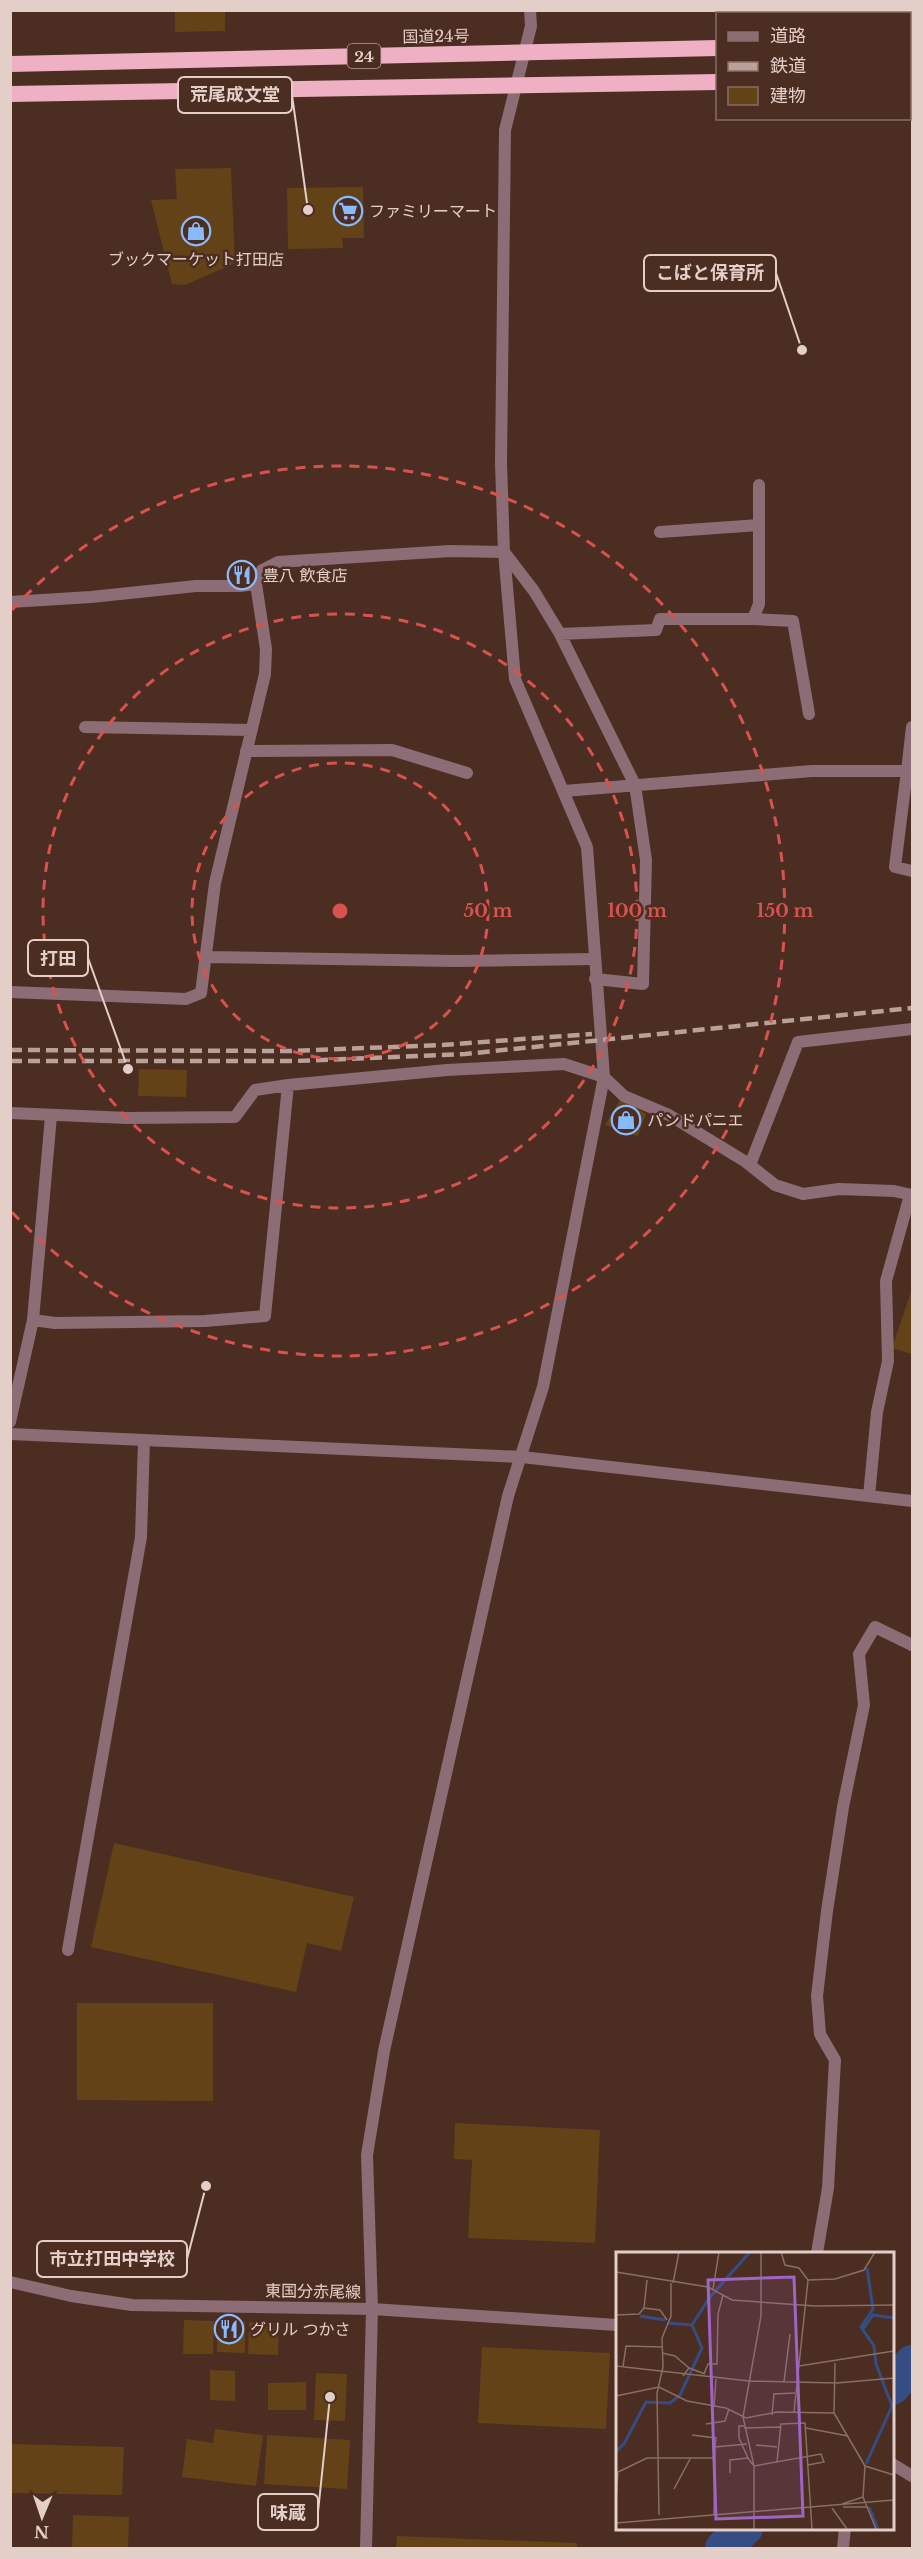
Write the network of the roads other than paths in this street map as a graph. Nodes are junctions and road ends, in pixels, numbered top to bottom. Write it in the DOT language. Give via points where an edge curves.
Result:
graph roads {
  1 [pos="530,10"];
  2 [pos="716,48"];
  3 [pos="523,52"];
  4 [pos="10,64"];
  5 [pos="716,82"];
  6 [pos="515,87"];
  7 [pos="10,94"];
  8 [pos="759,485"];
  9 [pos="759,525"];
  10 [pos="660,532"];
  11 [pos="504,552"];
  12 [pos="256,584"];
  13 [pos="10,602"];
  14 [pos="753,619"];
  15 [pos="560,634"];
  16 [pos="809,714"];
  17 [pos="85,727"];
  18 [pos="912,727"];
  19 [pos="251,730"];
  20 [pos="246,751"];
  21 [pos="907,771"];
  22 [pos="467,773"];
  23 [pos="635,785"];
  24 [pos="564,791"];
  25 [pos="912,871"];
  26 [pos="207,957"];
  27 [pos="594,959"];
  28 [pos="595,980"];
  29 [pos="10,993"];
  30 [pos="912,1029"];
  31 [pos="604,1077"];
  32 [pos="288,1085"];
  33 [pos="10,1113"];
  34 [pos="51,1116"];
  35 [pos="750,1165"];
  36 [pos="911,1195"];
  37 [pos="33,1320"];
  38 [pos="10,1422"];
  39 [pos="10,1434"];
  40 [pos="144,1440"];
  41 [pos="522,1457"];
  42 [pos="870,1497"];
  43 [pos="912,1501"];
  44 [pos="912,1645"];
  45 [pos="68,1950"];
  46 [pos="818,2252"];
  47 [pos="10,2282"];
  48 [pos="372,2309"];
  49 [pos="616,2325"];
  50 [pos="893,2465"];
  51 [pos="912,2476"];
  52 [pos="845,2529"];
  53 [pos="366,2548"];
  54 [pos="843,2548"];
  1 -- 3 [label="street" via="531,26"];
  2 -- 3 [label="highway, 国道24号 / 24"];
  3 -- 4 [label="highway, 国道24号 / 24"];
  3 -- 6 [label="street"];
  5 -- 6 [label="highway, 24"];
  6 -- 7 [label="highway, 24"];
  6 -- 11 [label="street" via="506,130 501,463"];
  8 -- 9 [label="street"];
  9 -- 10 [label="street"];
  9 -- 14 [label="street" via="759,604"];
  11 -- 12 [label="street" via="450,551 278,562 262,570"];
  11 -- 15 [label="street"];
  11 -- 24 [label="street" via="515,679"];
  12 -- 13 [label="street"];
  12 -- 19 [label="street" via="266,649 265,674"];
  14 -- 15 [label="street" via="660,618 656,630"];
  14 -- 16 [label="street" via="794,621"];
  15 -- 23 [label="street"];
  17 -- 19 [label="street"];
  18 -- 21 [label="street"];
  19 -- 20 [label="street"];
  20 -- 22 [label="street" via="392,750"];
  20 -- 26 [label="street" via="214,883"];
  21 -- 23 [label="street" via="812,771"];
  21 -- 25 [label="street" via="895,867"];
  23 -- 24 [label="street"];
  23 -- 28 [label="street" via="646,860 643,984"];
  24 -- 27 [label="street" via="587,847"];
  26 -- 27 [label="street"];
  26 -- 29 [label="street" via="201,993 186,999"];
  27 -- 28 [label="street"];
  28 -- 31 [label="street"];
  30 -- 35 [label="street" via="798,1042"];
  31 -- 32 [label="street" via="564,1064"];
  31 -- 35 [label="street" via="624,1096 669,1115"];
  31 -- 41 [label="street" via="543,1387"];
  32 -- 34 [label="street" via="255,1090 235,1117"];
  32 -- 37 [label="street" via="265,1316 205,1321"];
  33 -- 34 [label="street"];
  34 -- 37 [label="street"];
  35 -- 36 [label="street" via="775,1185 803,1194 839,1189"];
  36 -- 42 [label="street" via="886,1281 888,1361 877,1412"];
  37 -- 38 [label="street"];
  39 -- 40 [label="street"];
  40 -- 41 [label="street"];
  40 -- 45 [label="street" via="141,1537"];
  41 -- 42 [label="street"];
  41 -- 48 [label="street" via="508,1496 376,2093 367,2155"];
  42 -- 43 [label="street"];
  44 -- 46 [label="street" via="875,1627 859,1654 864,1705 843,1807 817,1995 820,2034 835,2060 828,2188"];
  47 -- 48 [label="street, 東国分赤尾線" via="132,2305"];
  48 -- 49 [label="street, 東国分赤尾線"];
  48 -- 53 [label="street"];
  50 -- 51 [label="street"];
  52 -- 54 [label="street"];
}
